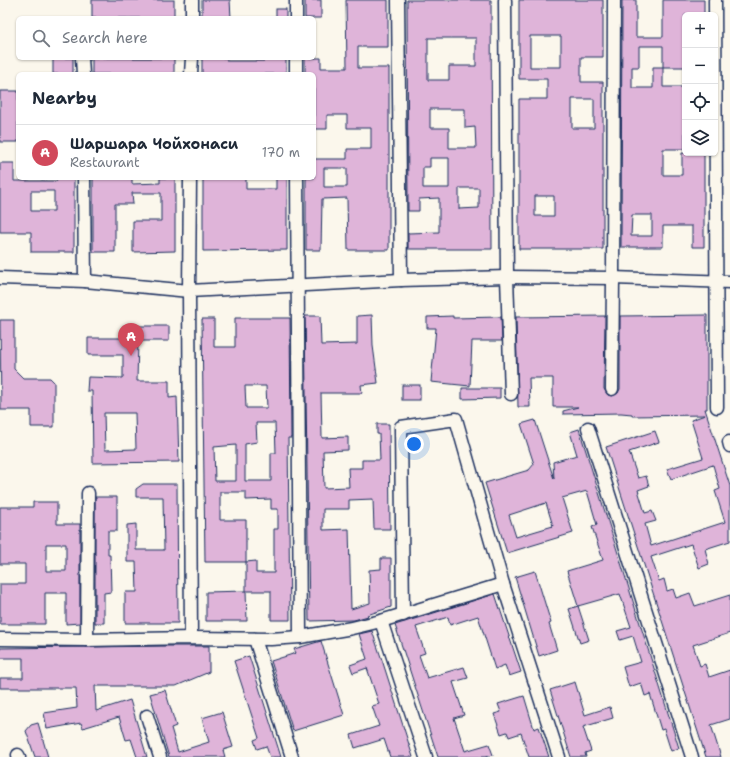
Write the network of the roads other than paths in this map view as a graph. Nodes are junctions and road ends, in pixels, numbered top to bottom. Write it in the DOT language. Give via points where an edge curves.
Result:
graph roads {
  1 [pos="192,0"];
  2 [pos="296,0"];
  3 [pos="398,0"];
  4 [pos="504,0"];
  5 [pos="614,0"];
  6 [pos="715,0"];
  7 [pos="192,16"];
  8 [pos="296,16"];
  9 [pos="82,60"];
  10 [pos="192,60"];
  11 [pos="296,60"];
  12 [pos="83,72"];
  13 [pos="192,72"];
  14 [pos="296,72"];
  15 [pos="84,180"];
  16 [pos="190,180"];
  17 [pos="297,180"];
  18 [pos="507,277"];
  19 [pos="0,278"];
  20 [pos="613,278"];
  21 [pos="400,280"];
  22 [pos="85,281"];
  23 [pos="716,281"];
  24 [pos="730,282"];
  25 [pos="297,286"];
  26 [pos="189,291"];
  27 [pos="612,390"];
  28 [pos="511,394"];
  29 [pos="717,407"];
  30 [pos="588,428"];
  31 [pos="88,493"];
  32 [pos="503,584"];
  33 [pos="403,615"];
  34 [pos="381,621"];
  35 [pos="300,637"];
  36 [pos="191,638"];
  37 [pos="0,639"];
  38 [pos="255,639"];
  39 [pos="87,640"];
  40 [pos="147,716"];
  41 [pos="160,757"];
  42 [pos="292,757"];
  43 [pos="426,757"];
  44 [pos="559,757"];
  45 [pos="692,757"];
  1 -- 7 [label="street"];
  2 -- 8 [label="street"];
  3 -- 21 [label="street"];
  4 -- 18 [label="street"];
  5 -- 20 [label="street"];
  6 -- 23 [label="street"];
  9 -- 12 [label="street"];
  10 -- 13 [label="street"];
  11 -- 14 [label="street"];
  15 -- 22 [label="street"];
  16 -- 26 [label="street"];
  17 -- 25 [label="street"];
  18 -- 20 [label="street"];
  18 -- 21 [label="street"];
  18 -- 28 [label="street"];
  19 -- 22 [label="street"];
  20 -- 23 [label="street"];
  20 -- 27 [label="street"];
  21 -- 25 [label="street"];
  22 -- 26 [label="street"];
  23 -- 24 [label="street"];
  23 -- 29 [label="street"];
  25 -- 26 [label="street"];
  25 -- 35 [label="street"];
  26 -- 36 [label="street"];
  30 -- 45 [label="street"];
  31 -- 39 [label="street"];
  32 -- 33 [label="street"];
  32 -- 33 [label="street" via="456,419 401,427"];
  32 -- 44 [label="street"];
  33 -- 34 [label="street"];
  34 -- 35 [label="street"];
  34 -- 43 [label="street"];
  35 -- 38 [label="street"];
  36 -- 38 [label="street"];
  36 -- 39 [label="street"];
  37 -- 39 [label="street"];
  38 -- 42 [label="street"];
  40 -- 41 [label="street"];
}
